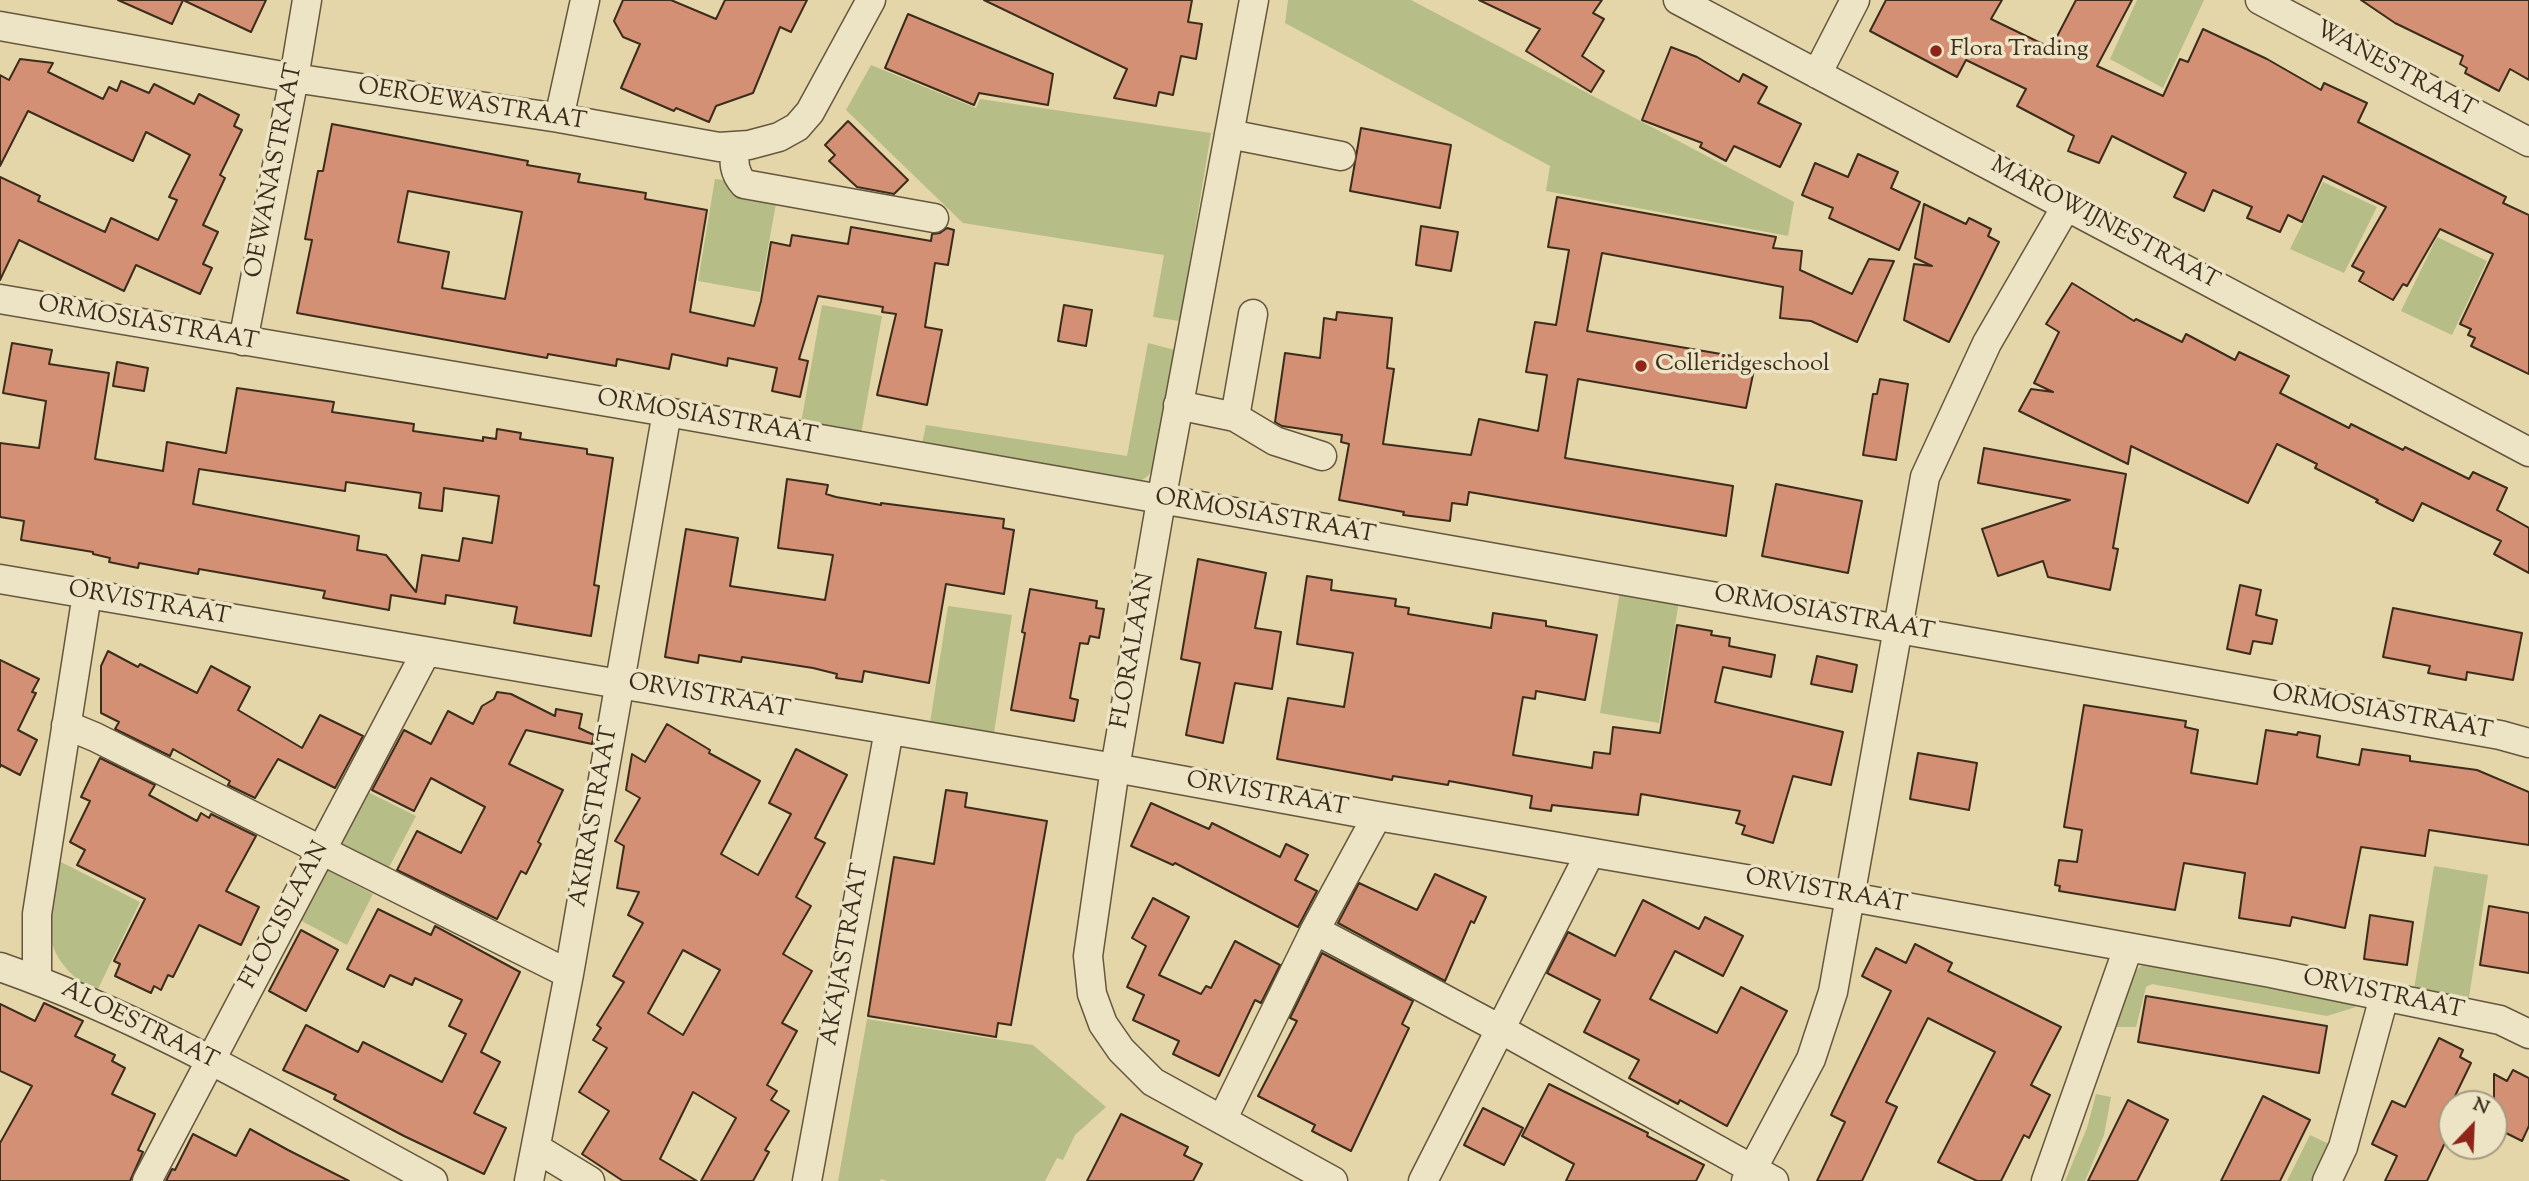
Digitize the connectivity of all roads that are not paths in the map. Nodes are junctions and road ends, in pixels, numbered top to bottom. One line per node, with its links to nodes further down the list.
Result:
1 (307, 0): 10 (street, OEWANASTRAAT)
2 (585, 0): 11 (street)
3 (871, 0): 14 (street, OEROEWASTRAAT)
4 (1254, 0): 12 (street, FLORALAAN)
5 (1678, 0): 9 (street, MAROWIJNESTRAAT)
6 (1855, 0): 9 (street)
7 (2260, 0): 13 (street, WANESTRAAT)
8 (0, 26): 10 (street, OEROEWASTRAAT)
9 (1816, 74): 16 (street, MAROWIJNESTRAAT)
10 (294, 78): 11 (street, OEROEWASTRAAT); 20 (street, OEWANASTRAAT)
11 (559, 118): 14 (street, OEROEWASTRAAT)
12 (1229, 134): 15 (street); 21 (street, FLORALAAN)
13 (2529, 142)
14 (735, 146): 17 (street)
15 (1341, 156)
16 (2067, 205): 24 (street, MAROWIJNESTRAAT); 29 (street)
17 (934, 218)
18 (0, 299): 20 (street, ORMOSIASTRAAT)
19 (1253, 314): 23 (street)
20 (243, 341): 22 (street, ORMOSIASTRAAT)
21 (1178, 405): 23 (street); 26 (street, FLORALAAN)
22 (667, 412): 26 (street, ORMOSIASTRAAT); 31 (street, AKIRASTRAAT)
23 (1235, 417): 25 (street)
24 (2529, 452)
25 (1321, 456)
26 (1161, 500): 29 (street, ORMOSIASTRAAT); 35 (street, FLORALAAN)
27 (0, 579): 28 (street, ORVISTRAAT)
28 (87, 594): 30 (street, ORVISTRAAT); 32 (street, ALOESTRAAT)
29 (1898, 628): 34 (street, ORMOSIASTRAAT); 39 (street)
30 (426, 652): 31 (street, ORVISTRAAT); 37 (street, FLOCISLAAN)
31 (619, 683): 33 (street, ORVISTRAAT); 43 (street, AKIRASTRAAT)
32 (66, 725): 37 (street); 44 (street, ALOESTRAAT)
33 (889, 730): 35 (street, ORVISTRAAT); 56 (street, AKAJASTRAAT)
34 (2529, 743)
35 (1115, 768): 36 (street, ORVISTRAAT); 49 (street, FLORALAAN)
36 (1377, 816): 38 (street, ORVISTRAAT); 40 (street)
37 (321, 850): 43 (street); 48 (street, FLOCISLAAN)
38 (1590, 853): 39 (street, ORVISTRAAT); 46 (street)
39 (1851, 897): 41 (street, ORVISTRAAT); 51 (street)
40 (1315, 930): 46 (street); 49 (street)
41 (2128, 948): 45 (street, ORVISTRAAT); 59 (street)
42 (0, 967): 44 (street)
43 (569, 974): 50 (street, AKIRASTRAAT)
44 (37, 979): 48 (street, ALOESTRAAT)
45 (2384, 997): 47 (street, ORVISTRAAT); 60 (street)
46 (1500, 1029): 51 (street); 58 (street)
47 (2529, 1034)
48 (209, 1061): 52 (street, FLOCISLAAN); 53 (street, ALOESTRAAT)
49 (1222, 1120): 57 (street, FLORALAAN)
50 (536, 1148): 54 (street, AKIRASTRAAT); 55 (street)
51 (1757, 1177)
52 (147, 1181)
53 (433, 1181)
54 (529, 1181)
55 (590, 1181)
56 (807, 1181)
57 (1333, 1181)
58 (1423, 1181)
59 (2046, 1181)
60 (2327, 1181)

